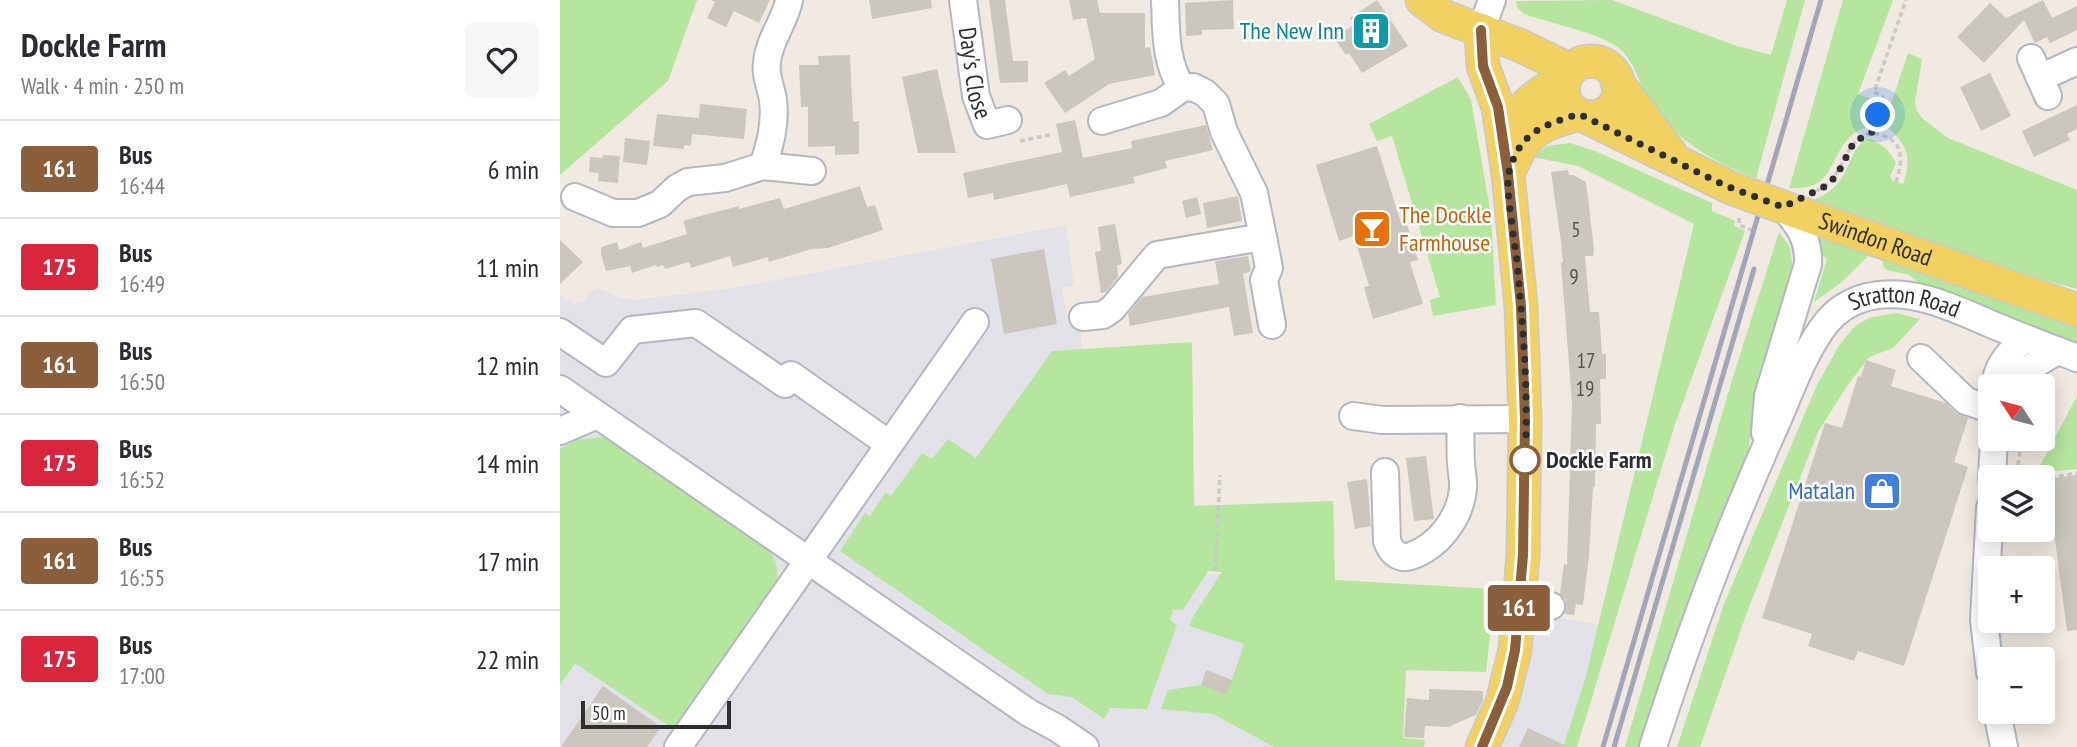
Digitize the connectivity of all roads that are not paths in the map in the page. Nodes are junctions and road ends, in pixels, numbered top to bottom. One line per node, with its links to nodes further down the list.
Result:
1 (789, 0): 17 (street)
2 (963, 0): 13 (street, Day's Close)
3 (1165, 0): 11 (street)
4 (1422, 0): 6 (main road)
5 (1492, 0): 6 (street)
6 (1481, 30): 8 (main road); 15 (main road)
7 (2077, 61): 9 (street)
8 (1568, 75): 10 (main road); 12 (main road); 15 (main road)
9 (2040, 77)
10 (1617, 82): 12 (main road); 16 (main road, Swindon Road)
11 (1182, 88): 14 (street); 21 (street)
12 (1582, 115): 15 (main road); 16 (main road, Swindon Road)
13 (1008, 120)
14 (1102, 121)
15 (1506, 159): 37 (main road)
16 (1676, 161): 20 (main road, Swindon Road, bridge)
17 (763, 166): 18 (street); 19 (street)
18 (812, 171)
19 (575, 197)
20 (1783, 207): 22 (main road, Swindon Road); 40 (street, Stratton Road)
21 (1263, 237): 23 (street); 25 (street)
22 (2077, 310)
23 (1083, 317)
24 (975, 321): 39 (street)
25 (1272, 325)
26 (560, 332): 39 (street)
27 (2024, 338): 28 (street, Stratton Road); 30 (street); 40 (street, Stratton Road)
28 (2067, 355): 31 (street)
29 (1921, 358): 33 (street)
30 (1996, 374)
31 (2023, 374)
32 (560, 389): 34 (street)
33 (1978, 405)
34 (597, 415): 38 (street); 43 (street)
35 (1353, 416): 36 (street)
36 (1460, 418): 37 (street); 41 (street)
37 (1525, 419): 44 (main road)
38 (560, 431)
39 (890, 444): 43 (street)
40 (1765, 449): 51 (street, Stratton Road)
41 (1385, 472)
42 (1988, 542): 46 (street)
43 (808, 560): 48 (street); 49 (street)
44 (1520, 603): 45 (street); 50 (main road)
45 (1551, 606)
46 (1987, 647)
47 (1999, 724): 52 (street)
48 (678, 747)
49 (1085, 747)
50 (1482, 747)
51 (1653, 747)
52 (2004, 747)

